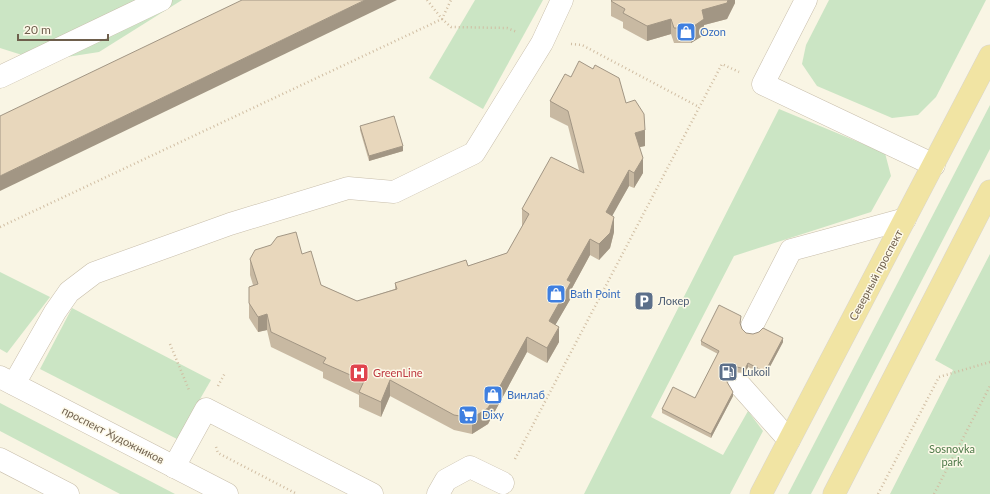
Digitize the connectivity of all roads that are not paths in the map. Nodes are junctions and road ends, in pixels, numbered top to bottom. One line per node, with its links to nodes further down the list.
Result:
1 (161, 0): 5 (street)
2 (562, 0): 10 (street)
3 (806, 0): 6 (street)
4 (990, 56): 6 (main road, Северный проспект)
5 (0, 77)
6 (934, 164): 8 (main road, Северный проспект)
7 (990, 191): 21 (main road)
8 (905, 219): 9 (street); 12 (main road, Северный проспект)
9 (752, 326)
10 (7, 380): 14 (street, проспект Художников)
11 (739, 384): 12 (street)
12 (789, 440): 20 (main road, Северный проспект)
13 (0, 458): 16 (street)
14 (174, 467): 17 (street, проспект Художников); 18 (street)
15 (503, 483): 19 (street)
16 (68, 494)
17 (227, 494)
18 (372, 494)
19 (438, 494)
20 (761, 494)
21 (834, 494)

